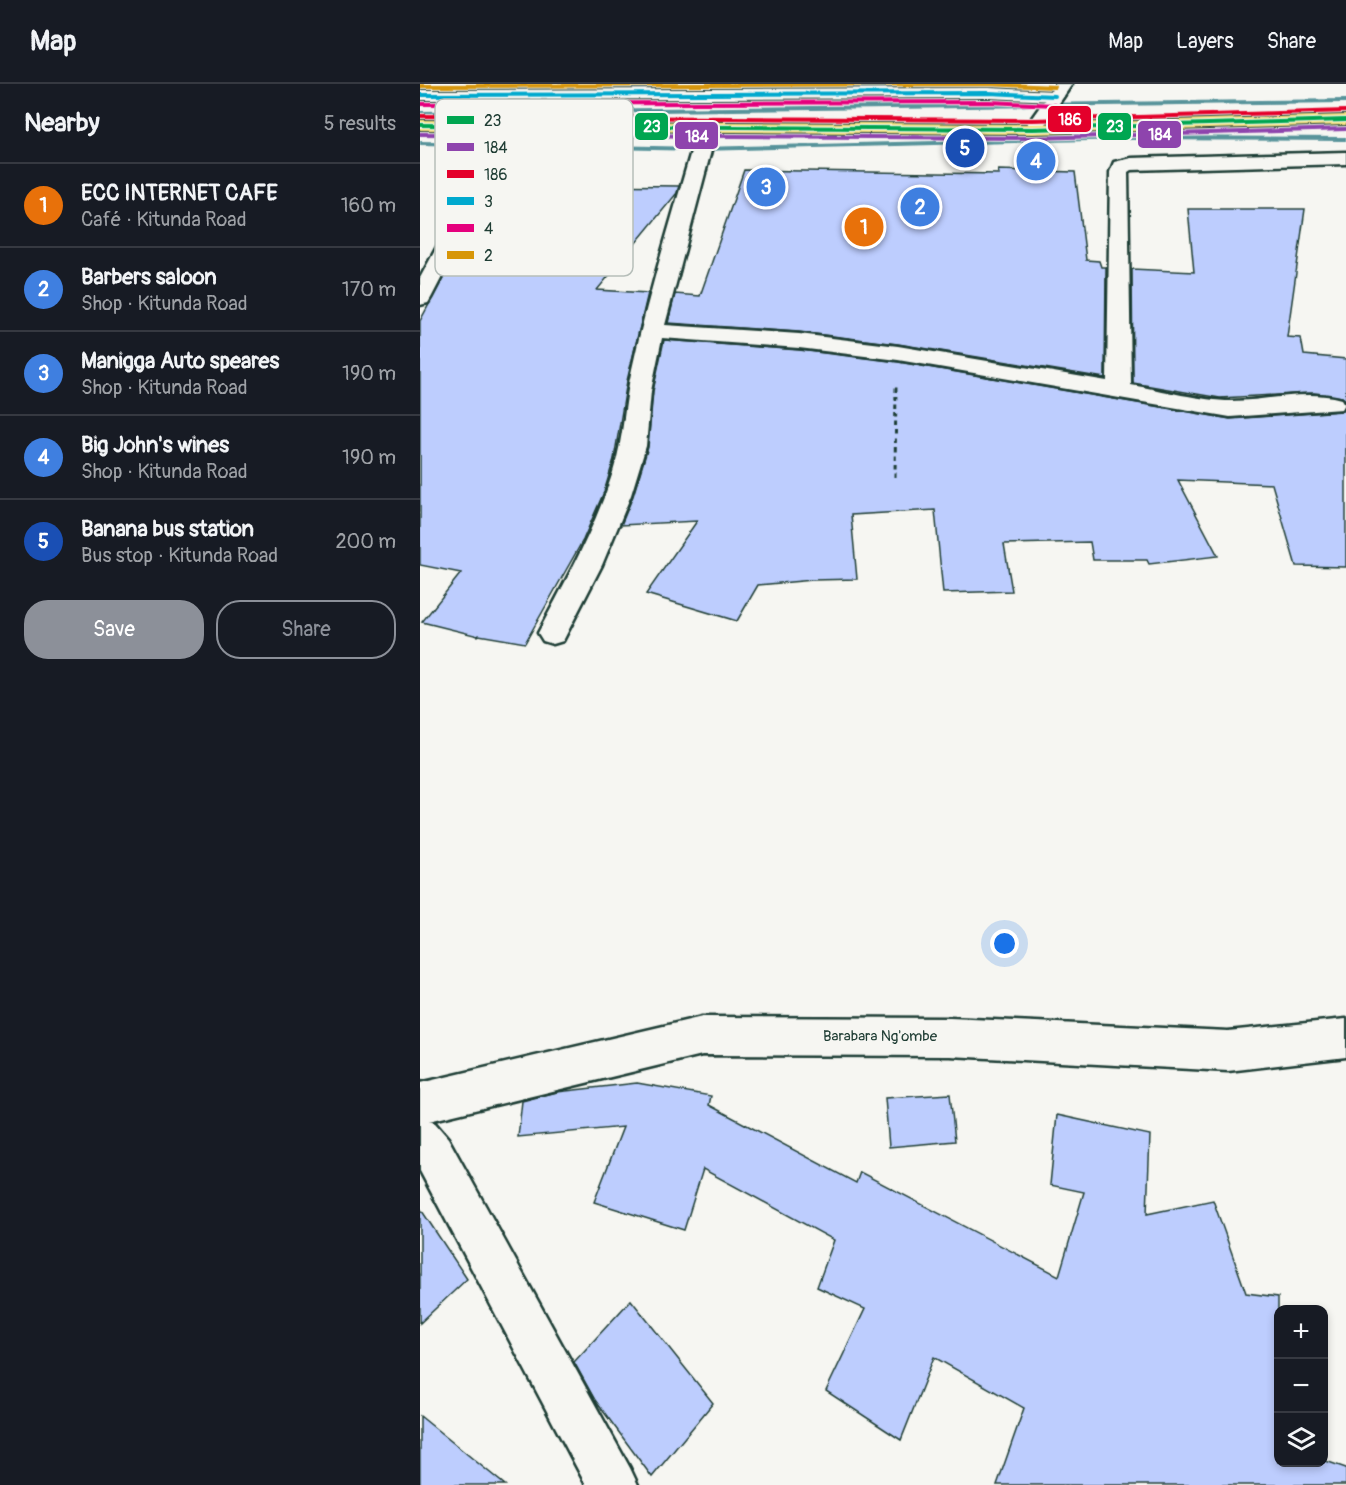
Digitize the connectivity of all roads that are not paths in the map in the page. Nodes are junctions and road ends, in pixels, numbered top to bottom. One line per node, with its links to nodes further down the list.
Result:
1 (1059, 90): 2 (street); 8 (street)
2 (420, 95)
3 (1346, 120): 8 (main road)
4 (420, 125): 5 (main road)
5 (435, 125)
6 (633, 127): 7 (main road)
7 (708, 128): 8 (main road); 12 (street)
8 (1033, 129)
9 (1346, 158): 13 (street)
10 (435, 271): 11 (street)
11 (420, 298)
12 (653, 332): 13 (street); 15 (street)
13 (1119, 391): 14 (street)
14 (1333, 404)
15 (553, 633)
16 (1346, 1038): 17 (street, Barabara Ng'ombe)
17 (420, 1103)
18 (420, 1138): 19 (street)
19 (613, 1485)

